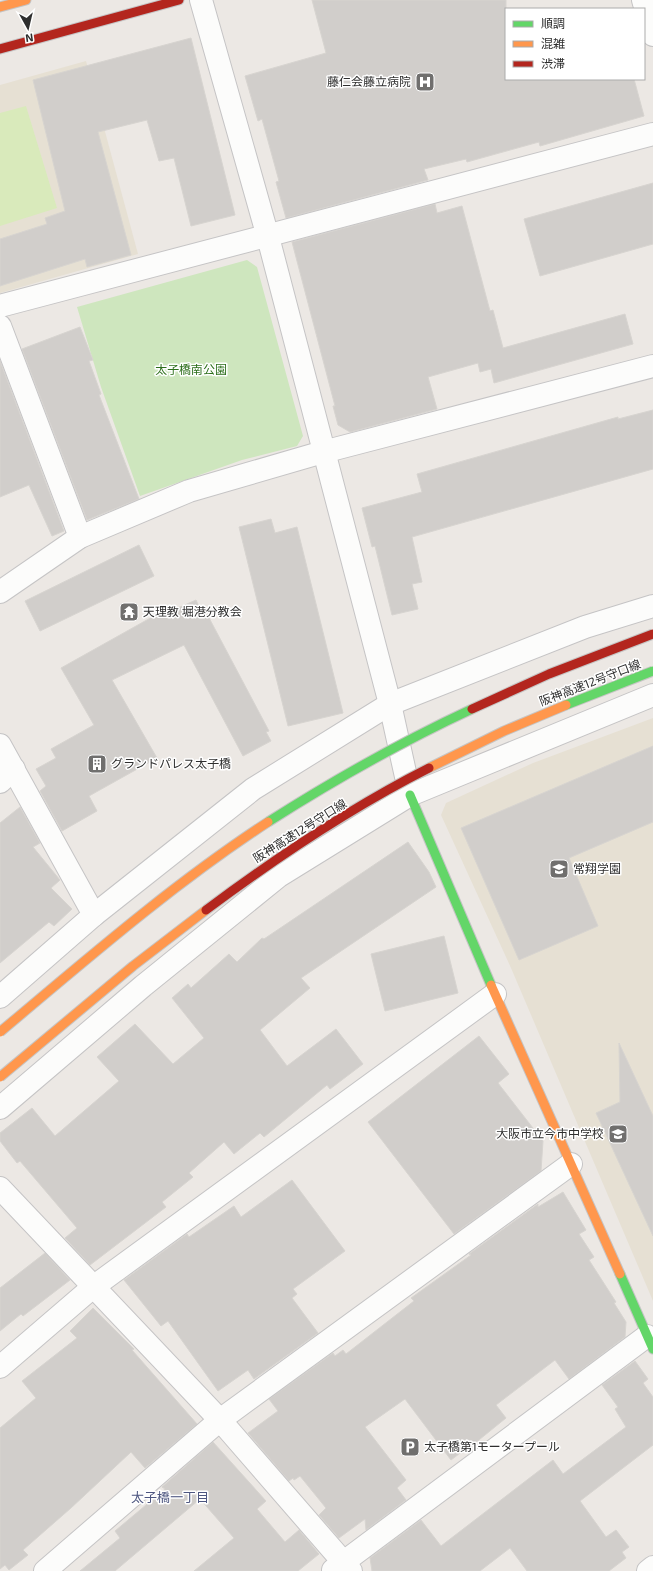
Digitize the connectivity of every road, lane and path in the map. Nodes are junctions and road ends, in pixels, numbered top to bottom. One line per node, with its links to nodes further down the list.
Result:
1 (26, 0): 5 (main road)
2 (179, 0): 7 (main road)
3 (201, 0): 9 (street)
4 (643, 0): 6 (street)
5 (0, 7)
6 (653, 35)
7 (0, 49)
8 (653, 134): 9 (street)
9 (268, 237): 10 (street); 13 (street)
10 (0, 306)
11 (0, 326): 14 (street)
12 (653, 366): 13 (street)
13 (323, 452): 14 (street); 20 (street)
14 (80, 537): 15 (street)
15 (0, 592)
16 (653, 606): 20 (street)
17 (653, 634): 27 (main road, 阪神高速12号守口線, bridge)
18 (653, 671): 28 (main road, 阪神高速12号守口線, bridge)
19 (653, 695): 23 (street)
20 (390, 704): 23 (street); 24 (street)
21 (0, 745): 22 (street)
22 (7, 775): 24 (street)
23 (410, 795): 25 (main road); 29 (street)
24 (94, 914): 26 (street)
25 (495, 994): 30 (main road); 32 (street)
26 (0, 997)
27 (0, 1032)
28 (0, 1077)
29 (0, 1108)
30 (571, 1164): 33 (main road); 35 (street)
31 (0, 1188): 32 (street)
32 (93, 1287): 34 (street); 35 (street)
33 (650, 1343): 37 (street)
34 (0, 1367)
35 (220, 1420): 37 (street); 38 (street)
36 (653, 1567): 39 (street)
37 (342, 1568)
38 (45, 1571)
39 (648, 1571)

